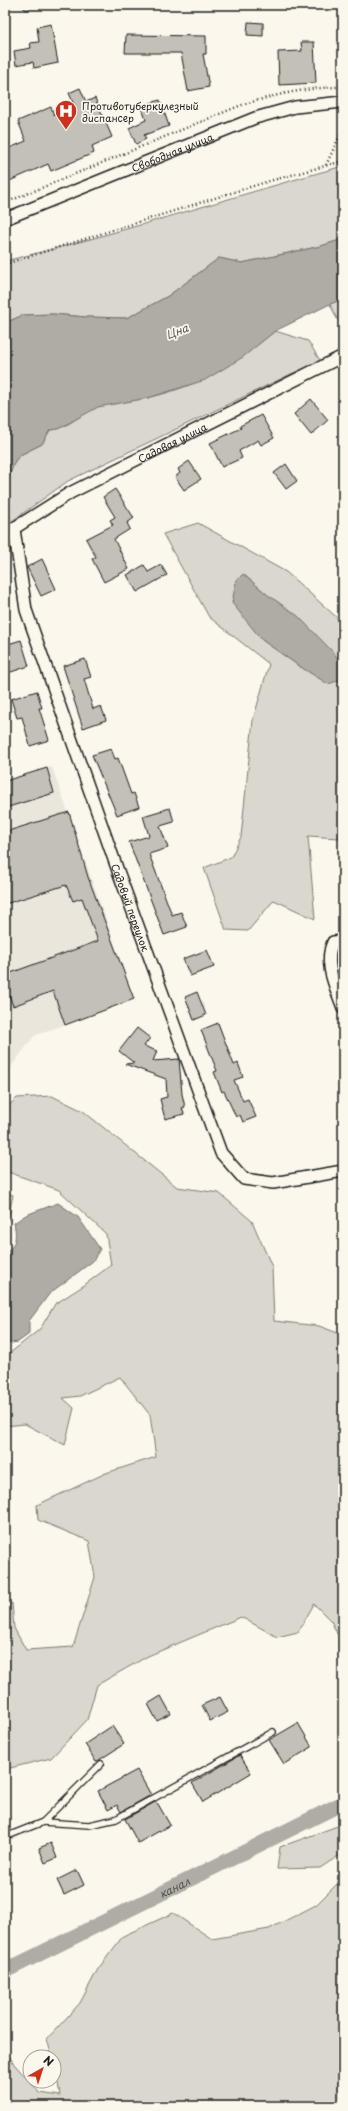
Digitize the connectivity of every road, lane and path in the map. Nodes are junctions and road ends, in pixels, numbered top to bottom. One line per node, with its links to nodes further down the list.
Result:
1 (343, 102): 5 (street, Свободная улица)
2 (343, 129): 4 (path)
3 (343, 161): 4 (path)
4 (326, 165): 6 (path)
5 (5, 220)
6 (5, 264)
7 (343, 356): 8 (street, Садовая улица)
8 (9, 532): 11 (street, Садовый переулок)
9 (338, 942): 10 (street)
10 (343, 1008)
11 (343, 1171)
12 (273, 1732): 14 (lane)
13 (101, 1764): 14 (lane)
14 (43, 1822): 15 (lane)
15 (5, 1837)

